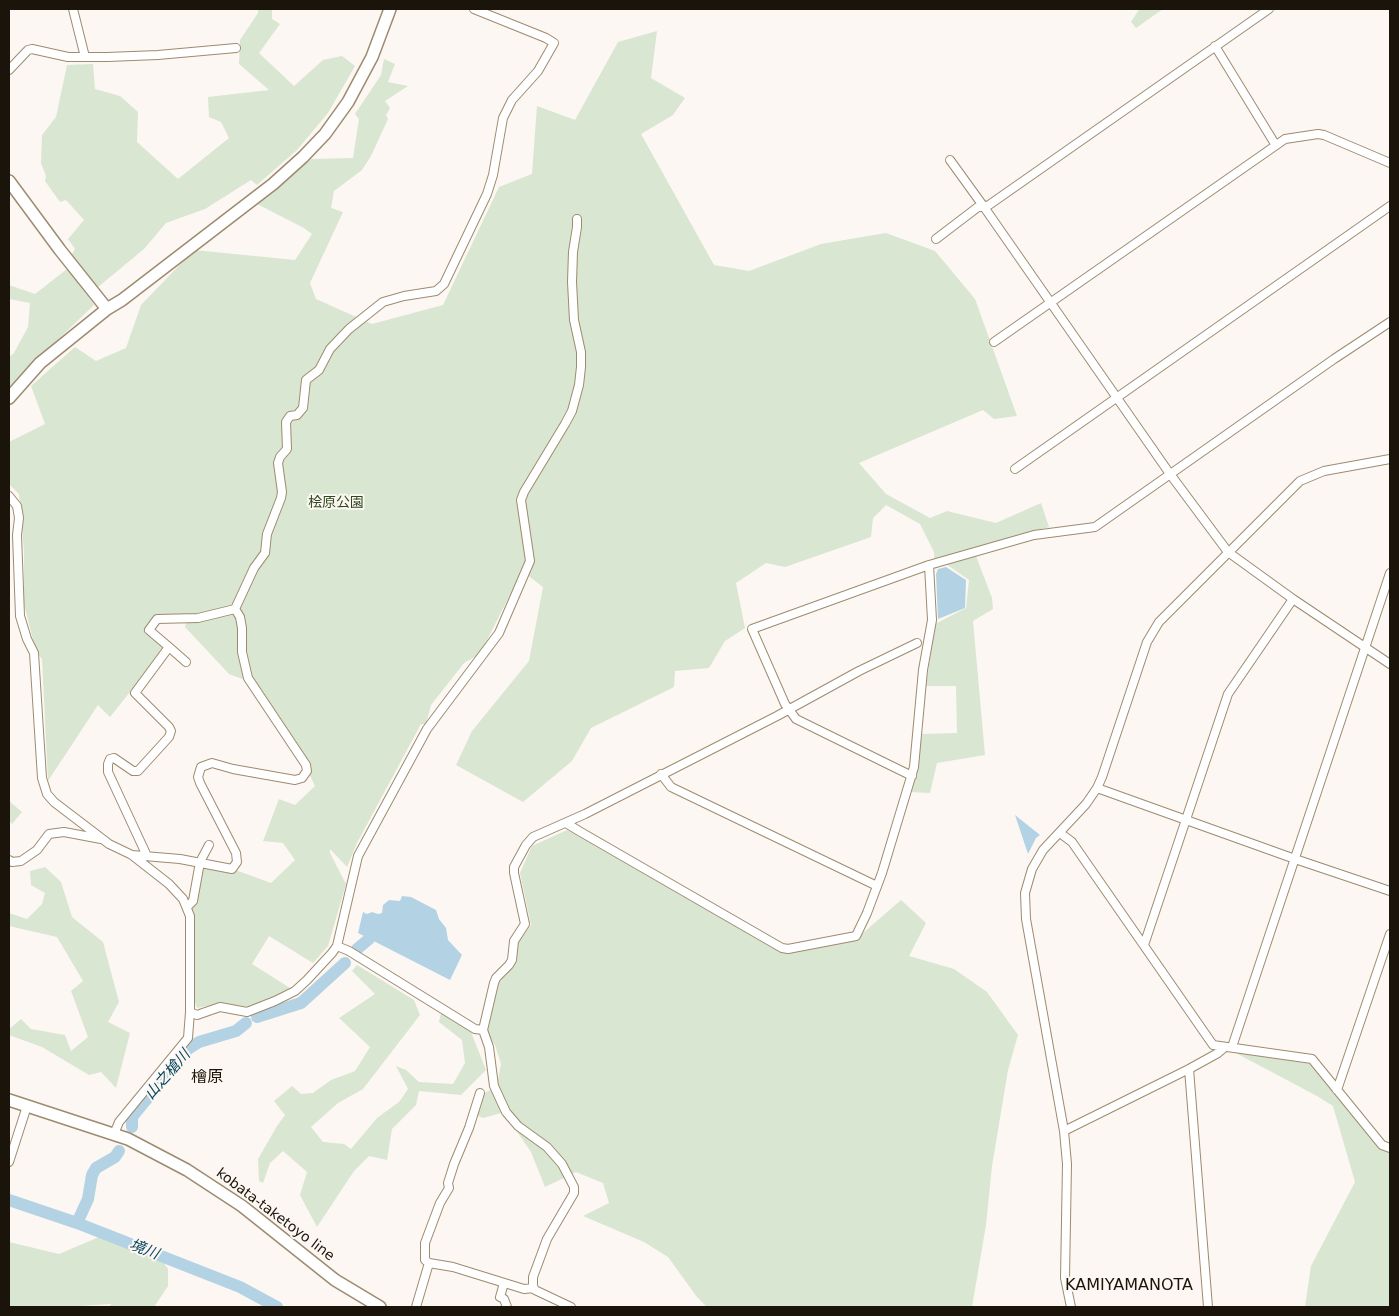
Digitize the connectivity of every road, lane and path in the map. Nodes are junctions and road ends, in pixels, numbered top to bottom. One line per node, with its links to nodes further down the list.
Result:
1 (73, 9): 7 (street)
2 (390, 9): 18 (street)
3 (474, 9): 31 (street)
4 (1269, 9): 5 (street)
5 (1215, 46): 9 (street); 14 (street)
6 (236, 48): 7 (street)
7 (85, 57): 8 (street)
8 (9, 70)
9 (1275, 144): 11 (street); 17 (street)
10 (950, 160): 14 (street)
11 (1390, 163)
12 (9, 181): 18 (street)
13 (1390, 206): 21 (street)
14 (984, 207): 16 (street); 17 (street)
15 (577, 219): 57 (street)
16 (936, 239)
17 (1051, 303): 20 (street); 21 (street)
18 (107, 309): 22 (street)
19 (1390, 322): 25 (street)
20 (994, 342)
21 (1116, 397): 24 (street); 25 (street)
22 (9, 398)
23 (1390, 459): 27 (street)
24 (1016, 469)
25 (1170, 474): 27 (street); 28 (street)
26 (9, 496): 44 (street)
27 (1228, 552): 30 (street); 40 (street)
28 (929, 565): 37 (street); 39 (street)
29 (1390, 573): 34 (street)
30 (1294, 600): 34 (street); 41 (street)
31 (235, 610): 33 (street); 50 (street)
32 (917, 643): 37 (street)
33 (169, 647): 35 (street); 47 (street)
34 (1365, 647): 36 (street); 48 (street)
35 (186, 662)
36 (1390, 664)
37 (789, 709): 38 (street); 39 (street)
38 (661, 774): 42 (street); 52 (street)
39 (912, 776): 52 (street)
40 (1097, 788): 41 (street); 43 (street)
41 (1186, 821): 48 (street); 56 (street)
42 (566, 823): 52 (street); 59 (street)
43 (1060, 833): 56 (street); 66 (street)
44 (103, 839): 46 (street); 49 (street)
45 (209, 845): 50 (street)
46 (132, 855): 47 (street); 51 (street)
47 (148, 857): 50 (street); 51 (street)
48 (1295, 859): 53 (street); 60 (street)
49 (9, 860)
50 (200, 862): 54 (street)
51 (156, 874): 54 (street)
52 (877, 886)
53 (1390, 891)
54 (188, 907): 58 (street)
55 (1390, 934): 62 (street)
56 (1144, 945): 60 (street)
57 (337, 946): 58 (street); 59 (street)
58 (190, 1012): 67 (street)
59 (483, 1030): 72 (street)
60 (1229, 1047): 61 (street); 62 (street)
61 (1190, 1069): 66 (street); 79 (street)
62 (1337, 1090): 68 (street)
63 (480, 1093): 70 (street)
64 (9, 1100): 65 (street, kobata-taketoyo line)
65 (27, 1106): 67 (street, kobata-taketoyo line); 69 (street)
66 (1064, 1132): 78 (street)
67 (114, 1134): 73 (street, kobata-taketoyo line)
68 (1390, 1148)
69 (9, 1162)
70 (429, 1263): 71 (street); 75 (street)
71 (504, 1283): 72 (street); 76 (street)
72 (534, 1288): 77 (street)
73 (368, 1304): 74 (street, kobata-taketoyo line)
74 (380, 1307)
75 (416, 1307)
76 (508, 1307)
77 (571, 1307)
78 (1071, 1307)
79 (1208, 1307)

